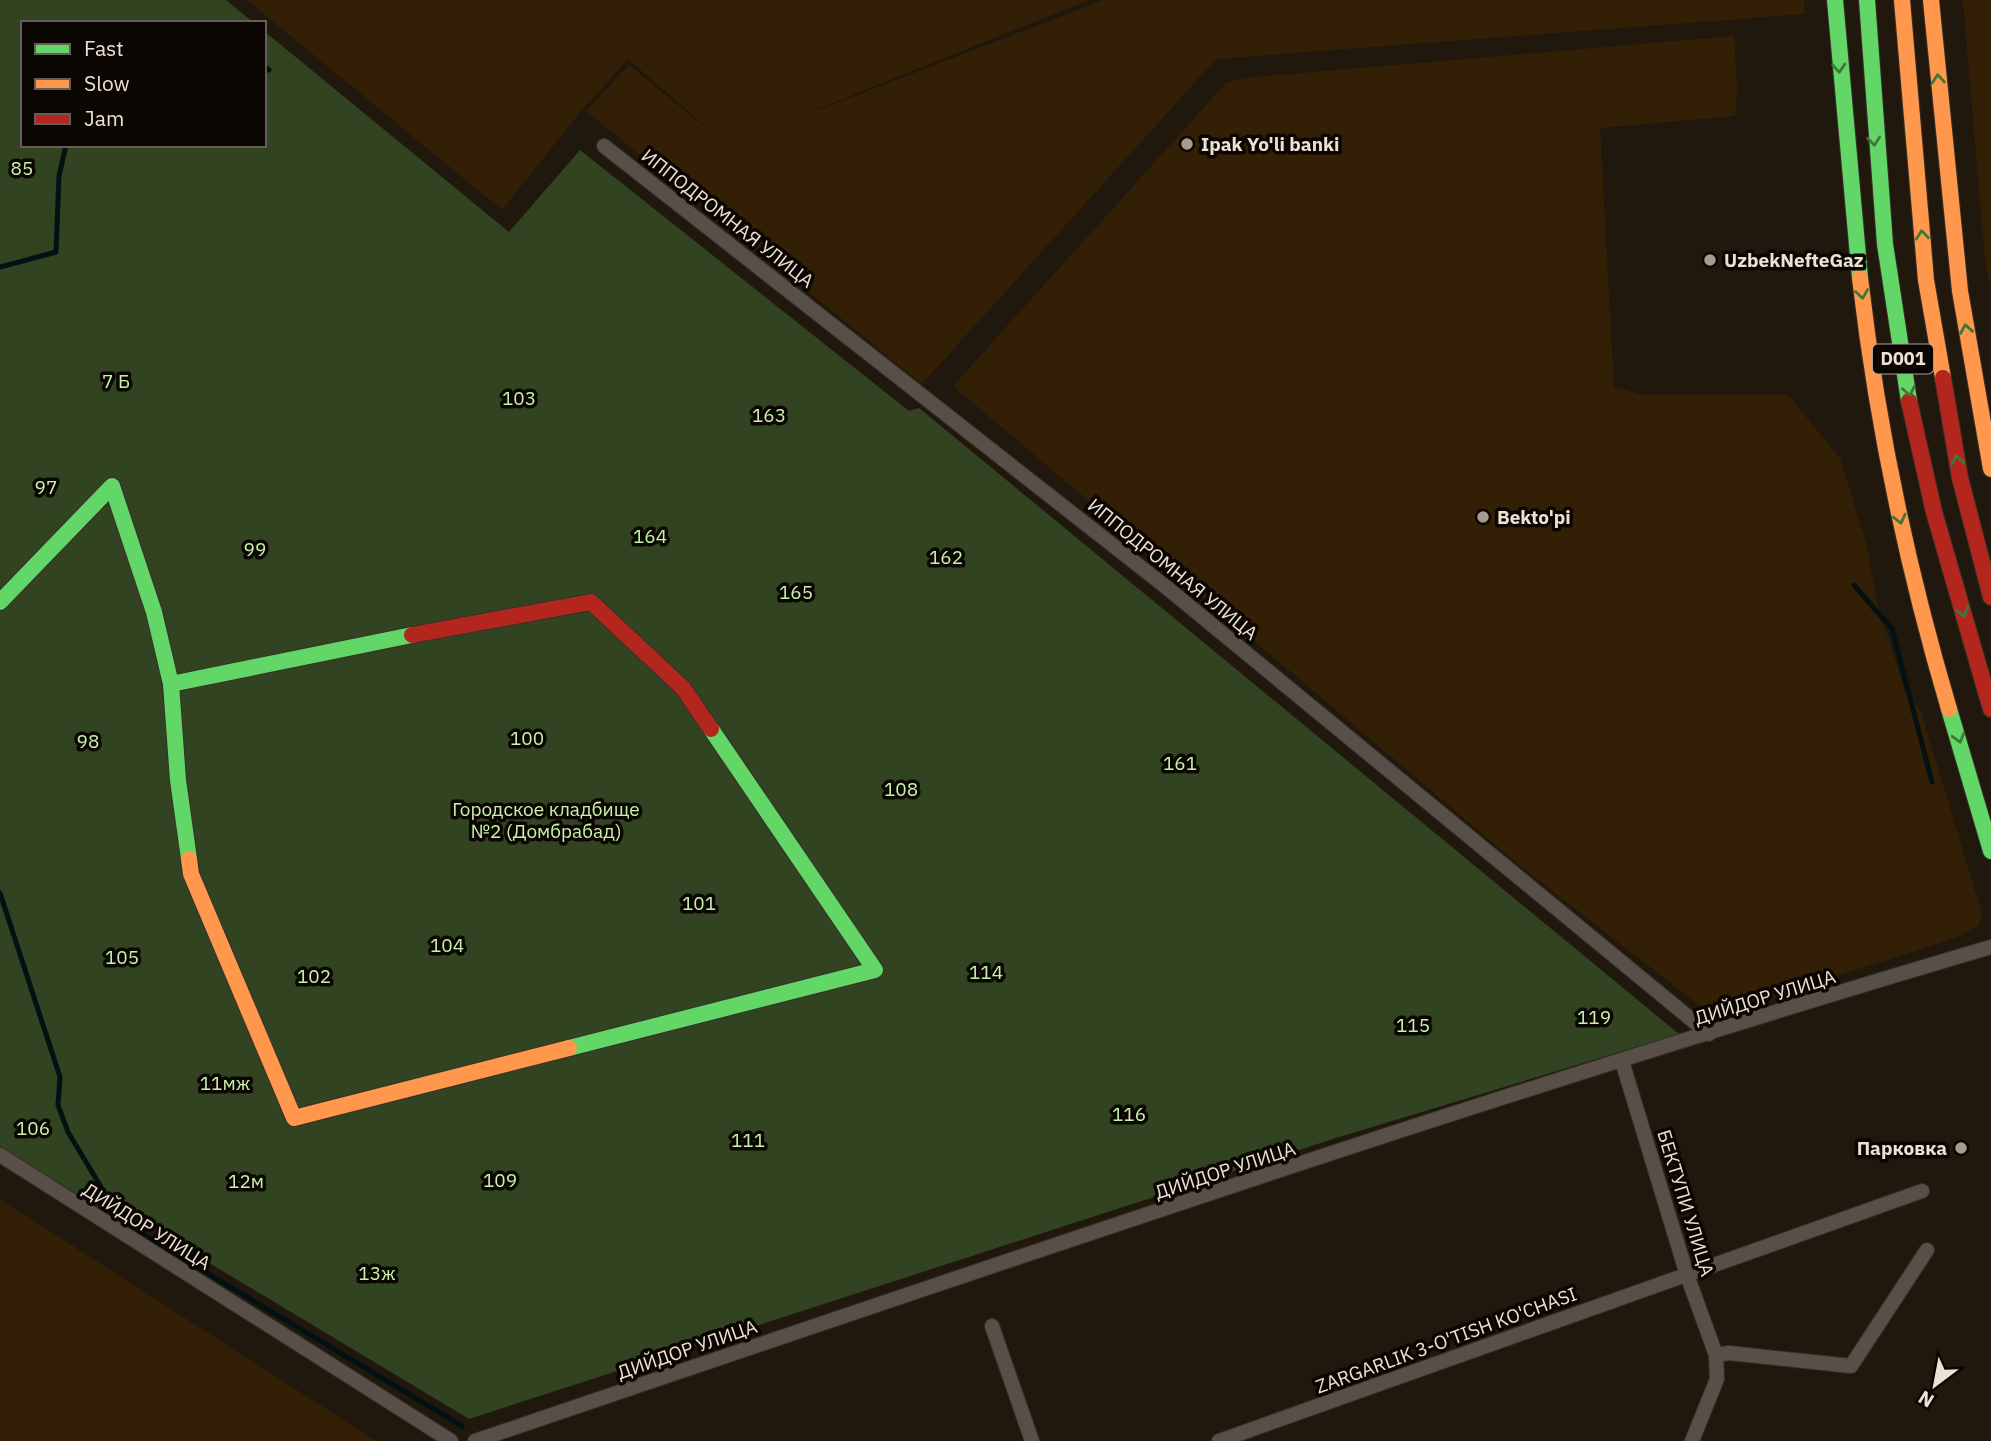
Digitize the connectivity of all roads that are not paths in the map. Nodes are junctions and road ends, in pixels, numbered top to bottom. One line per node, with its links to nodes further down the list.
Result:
1 (1835, 0): 13 (main road, one-way to 13)
2 (1867, 0): 7 (main road, D001, one-way to 7)
3 (1902, 0): 6 (main road, D001, one-way to 3)
4 (1931, 0): 8 (main road, one-way to 4)
5 (604, 146): 15 (street, ИППОДРОМНАЯ УЛИЦА)
6 (1926, 280): 7 (main road); 9 (main road, D001, one-way to 6)
7 (1889, 286): 12 (main road, D001, one-way to 12)
8 (1991, 469)
9 (1991, 597)
10 (0, 602): 11 (main road)
11 (171, 684): 11 (main road)
12 (1991, 709)
13 (1991, 852)
14 (1991, 947): 15 (street, ДИЙДОР УЛИЦА)
15 (1709, 1034): 16 (street, ДИЙДОР УЛИЦА)
16 (1622, 1061): 20 (street, БЕКТУПИ УЛИЦА); 24 (street, ДИЙДОР УЛИЦА)
17 (0, 1155): 23 (street, ДИЙДОР УЛИЦА)
18 (1922, 1191): 20 (street, ZARGARLIK 3-O'TISH KO'CHASI)
19 (1927, 1250): 22 (street)
20 (1687, 1275): 22 (street, БЕКТУПИ УЛИЦА); 26 (street, ZARGARLIK 3-O'TISH KO'CHASI)
21 (992, 1326): 25 (street)
22 (1716, 1355): 27 (street, БЕКТУПИ УЛИЦА)
23 (451, 1441)
24 (475, 1441)
25 (1032, 1441)
26 (1219, 1441)
27 (1692, 1441)

